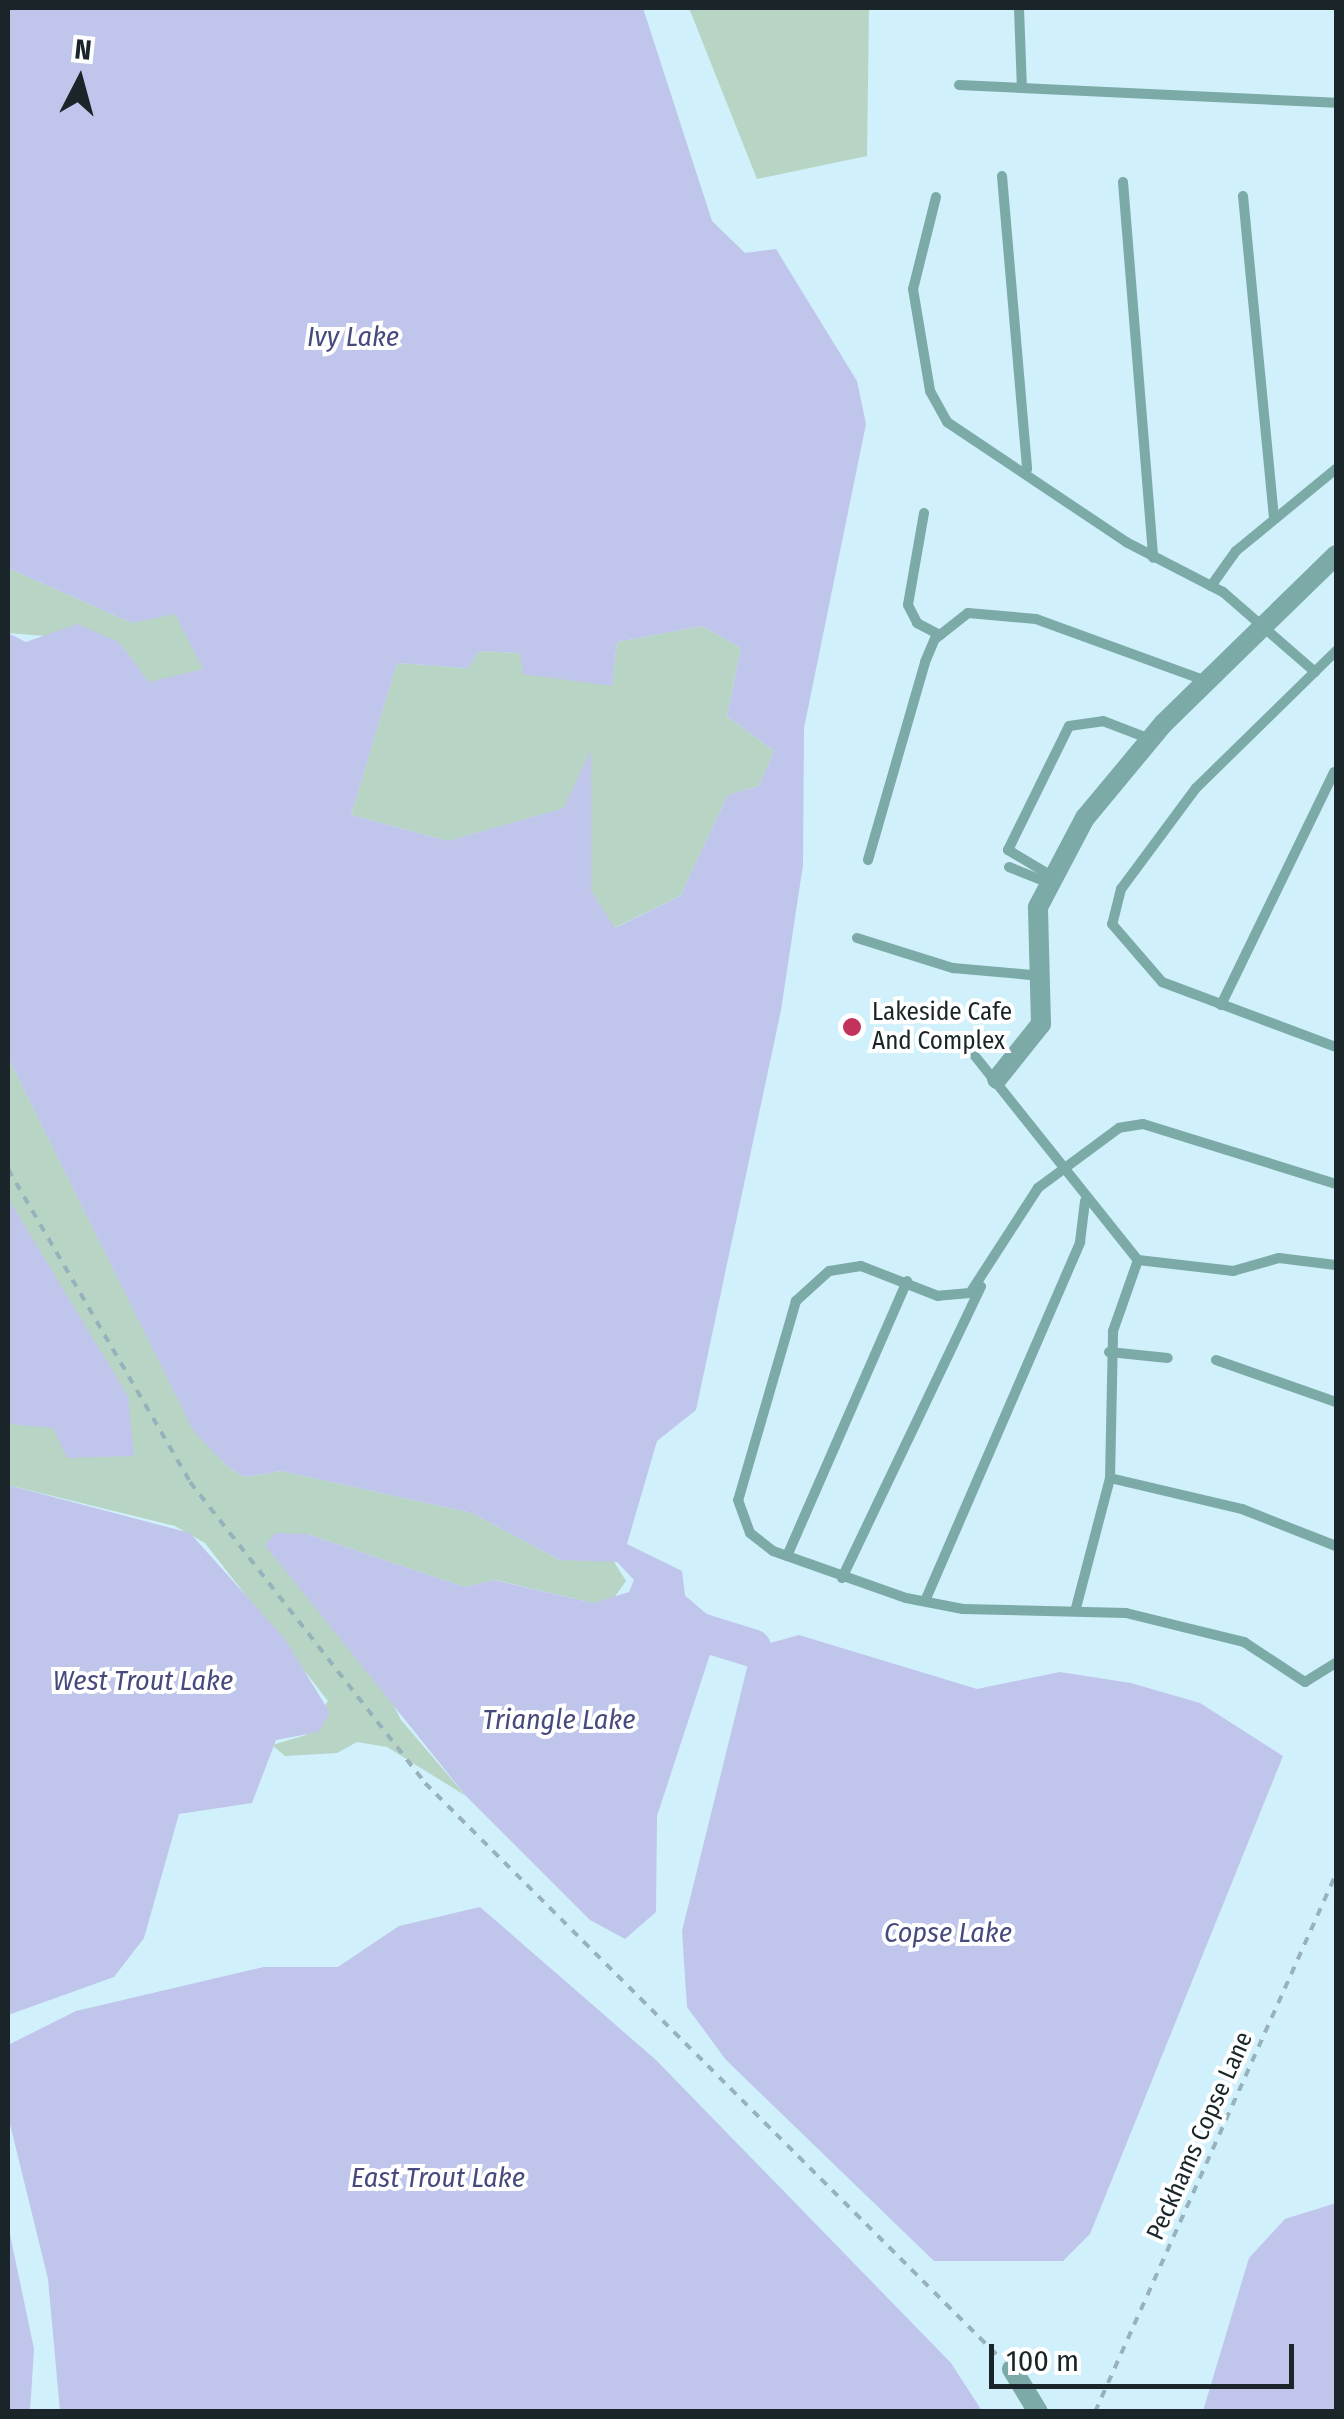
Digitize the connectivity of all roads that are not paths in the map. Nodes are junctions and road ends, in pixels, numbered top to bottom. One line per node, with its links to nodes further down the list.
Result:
1 (1019, 8): 3 (lane)
2 (959, 85): 3 (lane)
3 (1022, 88): 4 (lane)
4 (1336, 103)
5 (1002, 176): 9 (lane)
6 (1124, 182): 14 (lane)
7 (1244, 196): 12 (lane)
8 (936, 197): 9 (lane)
9 (1027, 469): 14 (lane)
10 (1336, 469): 12 (lane)
11 (924, 513): 17 (lane)
12 (1274, 516): 15 (lane)
13 (1336, 555): 16 (street)
14 (1153, 558): 15 (lane)
15 (1211, 586): 16 (lane)
16 (1268, 623): 19 (lane); 20 (street)
17 (940, 634): 20 (lane); 23 (lane)
18 (1336, 651): 19 (lane)
19 (1315, 672): 28 (lane)
20 (1207, 681): 21 (street)
21 (1150, 738): 25 (street); 25 (lane)
22 (1334, 772): 28 (lane)
23 (868, 860)
24 (1009, 867): 25 (lane)
25 (1048, 878): 27 (street)
26 (857, 938): 27 (lane)
27 (1044, 976): 31 (street)
28 (1221, 1005): 30 (lane)
29 (963, 1040): 31 (lane)
30 (1336, 1047)
31 (997, 1079): 32 (lane)
32 (1063, 1170): 33 (lane); 34 (lane); 38 (lane)
33 (1336, 1184)
34 (1085, 1200): 35 (lane); 47 (lane)
35 (1138, 1260): 36 (lane); 39 (lane)
36 (1336, 1264)
37 (907, 1281): 38 (lane); 45 (lane); 45 (lane)
38 (982, 1282): 46 (lane)
39 (1109, 1352): 40 (lane); 43 (lane)
40 (1168, 1358)
41 (1216, 1360): 42 (lane)
42 (1336, 1402)
43 (1110, 1478): 44 (lane); 48 (lane)
44 (1336, 1546)
45 (787, 1556): 46 (lane)
46 (842, 1578): 47 (lane)
47 (925, 1602): 48 (lane)
48 (1076, 1608): 49 (lane)
49 (1336, 1663)
50 (1012, 2370): 51 (street)
51 (1038, 2412)

